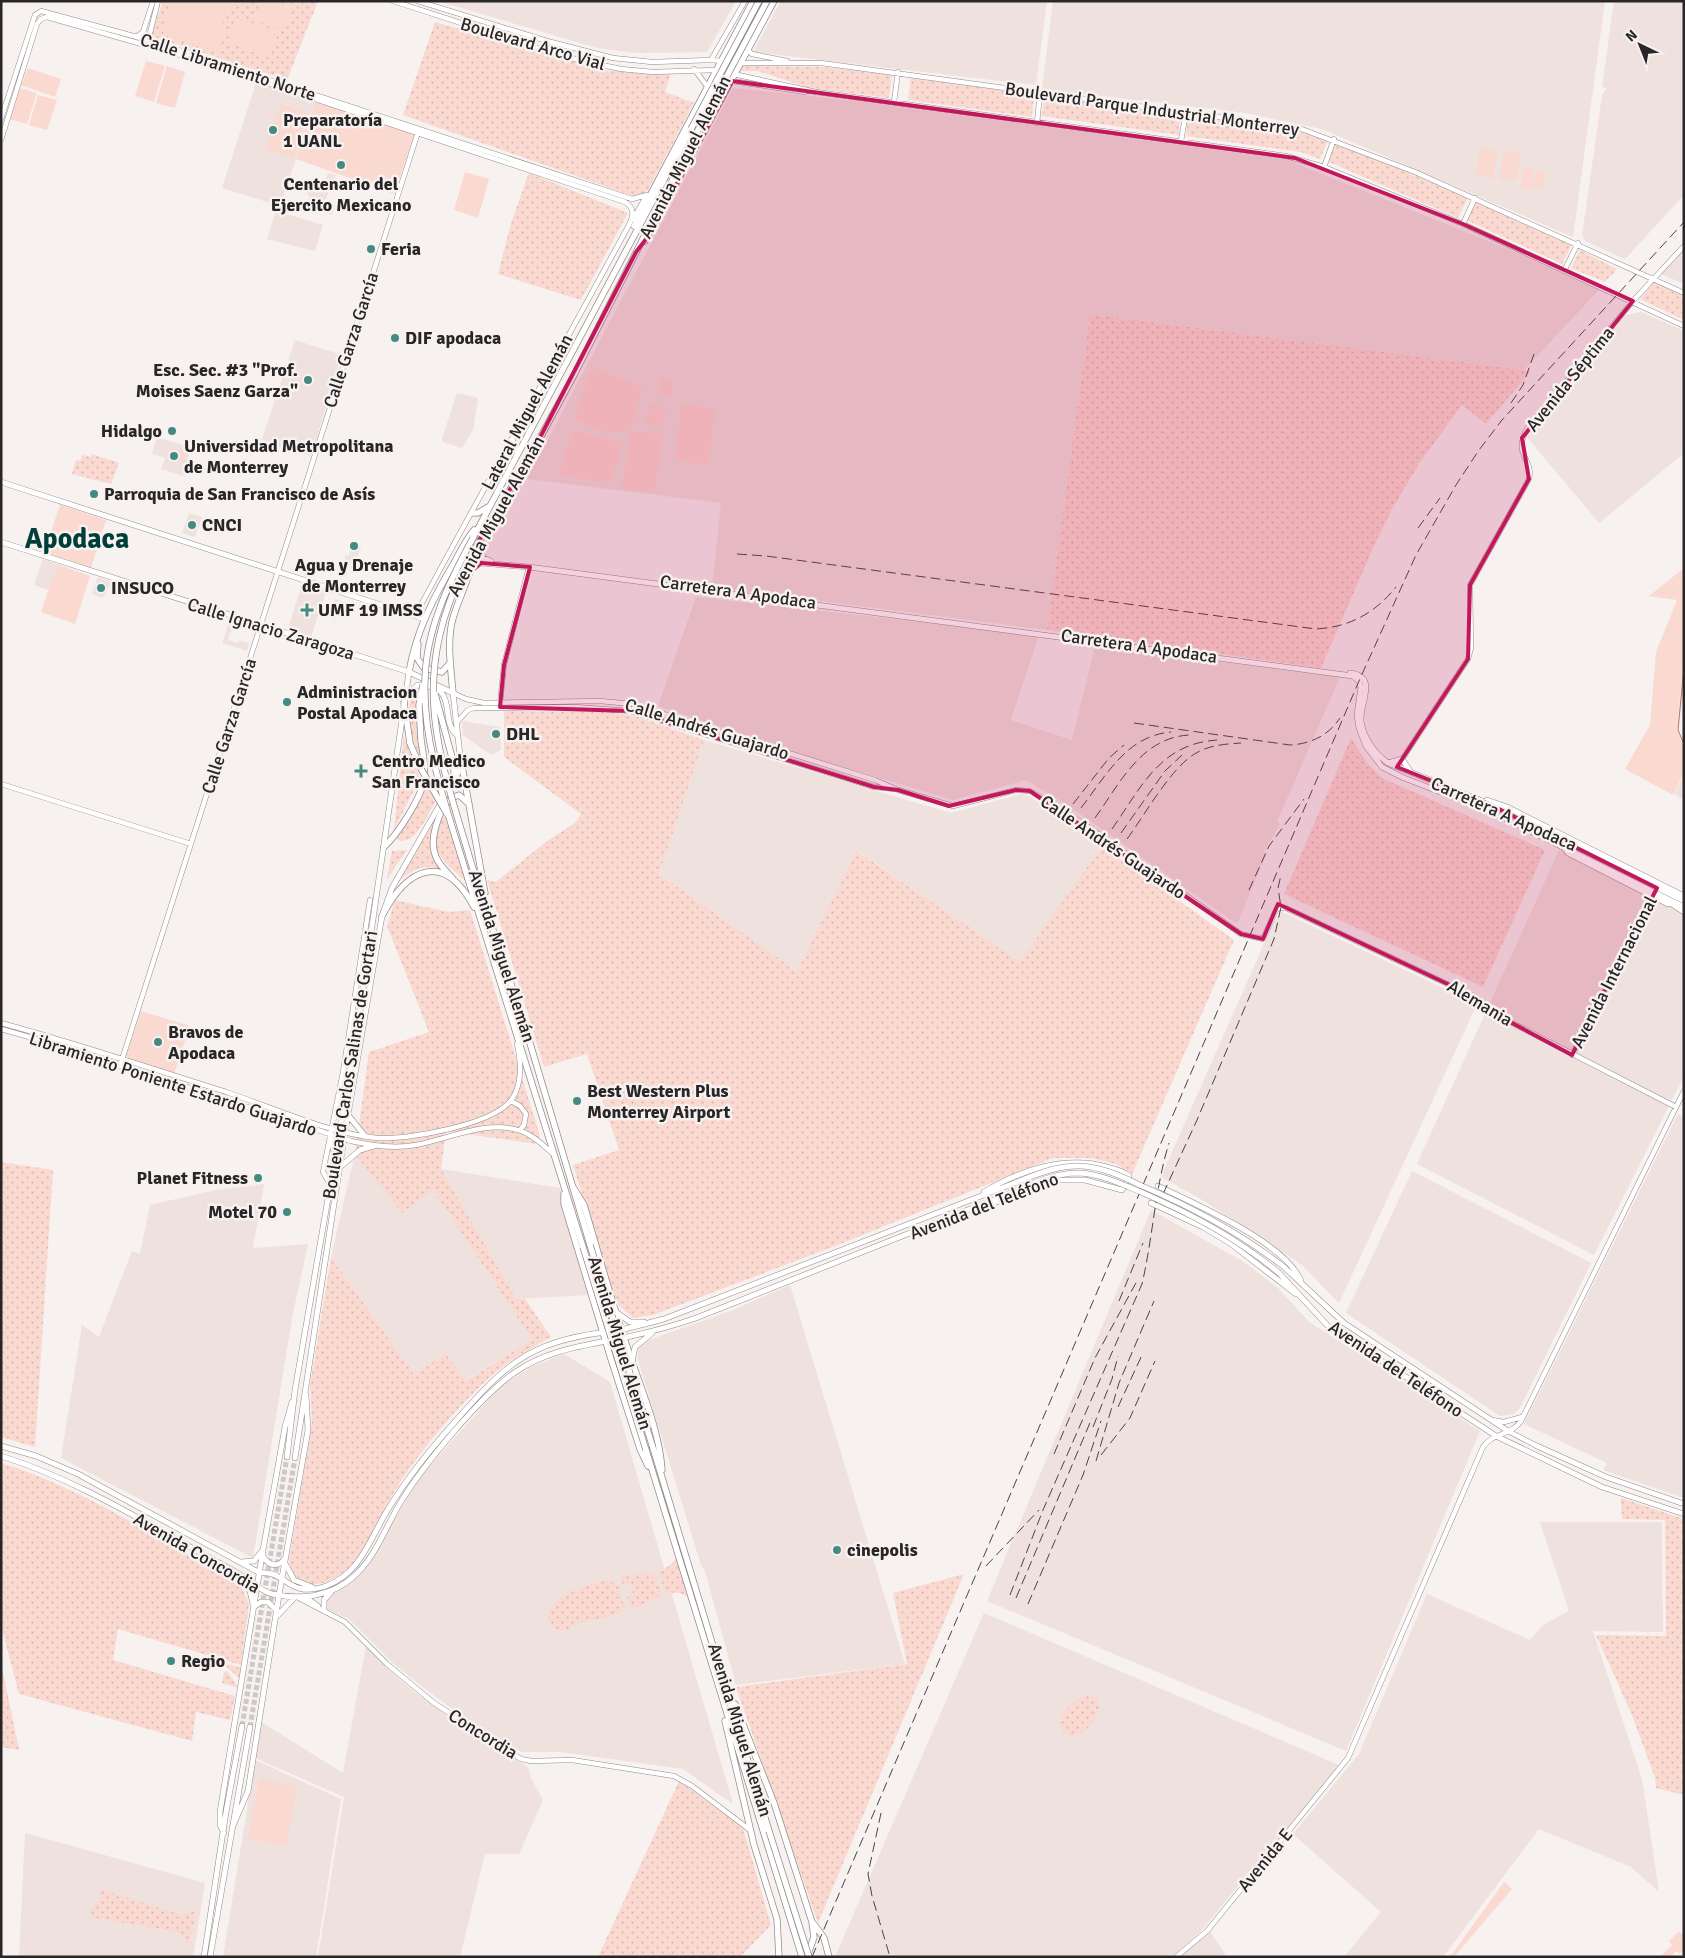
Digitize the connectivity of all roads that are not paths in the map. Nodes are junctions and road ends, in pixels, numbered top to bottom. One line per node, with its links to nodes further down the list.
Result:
1 (153, 1): 12 (street)
2 (159, 1): 14 (street)
3 (393, 1): 11 (street, Boulevard Arco Vial)
4 (418, 1): 10 (street, Boulevard Arco Vial)
5 (745, 1): 16 (street)
6 (759, 1): 48 (highway, Avenida Miguel Alemán, bridge)
7 (767, 1): 49 (highway, Avenida Miguel Alemán, bridge)
8 (774, 1): 15 (highway)
9 (752, 3): 13 (highway)
10 (455, 13): 11 (street); 16 (street, Boulevard Arco Vial)
11 (452, 20): 20 (street, Boulevard Arco Vial)
12 (136, 37): 14 (street, Calle Libramiento Norte); 31 (street, Calle Libramiento Norte)
13 (731, 40): 15 (highway); 17 (highway)
14 (147, 42): 33 (street, Calle Libramiento Norte); 35 (street, Calle Libramiento Norte)
15 (748, 49): 18 (street); 19 (highway)
16 (711, 60): 17 (street, Boulevard Arco Vial)
17 (720, 60): 19 (street, Boulevard Arco Vial); 21 (highway)
18 (804, 62): 19 (street, Boulevard Parque Industrial Monterrey); 22 (street, Boulevard Parque Industrial Monterrey)
19 (741, 63): 23 (highway)
20 (694, 70): 21 (street, Boulevard Arco Vial); 25 (street)
21 (715, 70): 23 (street, Boulevard Arco Vial); 25 (highway)
22 (898, 72): 28 (street, Boulevard Parque Industrial Monterrey); 29 (street)
23 (735, 74): 24 (highway); 26 (street, Boulevard Parque Industrial Monterrey)
24 (732, 82): 26 (street); 27 (highway)
25 (707, 86): 27 (highway); 40 (highway)
26 (816, 92): 29 (street, Boulevard Parque Industrial Monterrey)
27 (726, 93): 49 (highway)
28 (1040, 93): 30 (street, Boulevard Parque Industrial Monterrey); 32 (street)
29 (894, 102): 32 (street, Boulevard Parque Industrial Monterrey)
30 (1186, 112): 34 (street, Boulevard Parque Industrial Monterrey); 36 (street)
31 (1, 119)
32 (1037, 123): 36 (street, Boulevard Parque Industrial Monterrey)
33 (418, 131): 37 (street, Calle Libramiento Norte); 38 (street, Calle Libramiento Norte); 66 (street, Calle Garza García)
34 (1334, 139): 39 (street); 42 (street, Boulevard Parque Industrial Monterrey)
35 (1, 140)
36 (1181, 141): 39 (street, Boulevard Parque Industrial Monterrey)
37 (483, 150): 38 (street); 41 (street, Calle Libramiento Norte)
38 (482, 156): 43 (street, Calle Libramiento Norte)
39 (1324, 167): 44 (street, Boulevard Parque Industrial Monterrey)
40 (652, 188): 41 (street); 48 (highway)
41 (647, 195): 45 (street)
42 (1475, 198): 44 (street); 46 (street, Boulevard Parque Industrial Monterrey)
43 (631, 206): 45 (street, Lateral Miguel Alemán)
44 (1462, 224): 50 (street, Boulevard Parque Industrial Monterrey)
45 (623, 236): 55 (street, Lateral Miguel Alemán)
46 (1578, 243): 50 (street); 51 (street, Boulevard Parque Industrial Monterrey)
47 (1684, 246): 51 (street, Avenida Séptima)
48 (626, 247): 56 (highway, Avenida Miguel Alemán)
49 (636, 252): 61 (highway, Avenida Miguel Alemán)
50 (1564, 271): 53 (street, Boulevard Parque Industrial Monterrey)
51 (1653, 280): 52 (street, Boulevard Parque Industrial Monterrey); 53 (street, Avenida Séptima)
52 (1684, 293)
53 (1633, 302): 54 (street, Boulevard Parque Industrial Monterrey); 82 (street, Avenida Séptima)
54 (1684, 326)
55 (512, 440): 56 (highway); 59 (street, Lateral Miguel Alemán)
56 (518, 453): 58 (highway, Avenida Miguel Alemán)
57 (1, 482): 66 (main road)
58 (490, 506): 59 (highway); 60 (highway, Avenida Miguel Alemán)
59 (472, 513): 68 (street, Lateral Miguel Alemán)
60 (480, 526): 61 (highway, Avenida Miguel Alemán); 68 (highway)
61 (476, 540): 63 (highway, Avenida Miguel Alemán); 64 (main road); 73 (highway, Avenida Miguel Alemán, bridge)
62 (1, 542): 69 (main road, Calle Ignacio Zaragoza)
63 (474, 549): 67 (highway); 74 (highway, Avenida Miguel Alemán, bridge)
64 (494, 562): 65 (main road); 67 (main road); 84 (main road, Carretera A Apodaca)
65 (529, 567): 78 (street); 83 (main road)
66 (278, 572): 68 (main road); 69 (street, Calle Garza García)
67 (468, 574): 71 (highway)
68 (421, 618): 70 (highway)
69 (261, 626): 72 (main road, Calle Ignacio Zaragoza); 93 (street, Calle Garza García)
70 (417, 637): 71 (highway); 72 (highway)
71 (451, 662): 75 (highway)
72 (409, 672): 75 (main road, Calle Ignacio Zaragoza); 77 (main road, Boulevard Carlos Salinas de Gortari)
73 (424, 681): 92 (highway, Avenida Miguel Alemán, bridge); 94 (highway, bridge)
74 (433, 685): 87 (highway, bridge); 101 (highway, Avenida Miguel Alemán, bridge)
75 (450, 691): 76 (main road); 78 (street, Calle Andrés Guajardo); 79 (main road)
76 (445, 696): 77 (main road); 80 (main road)
77 (405, 700): 92 (highway, bridge); 94 (main road, Boulevard Carlos Salinas de Gortari)
78 (500, 705): 79 (street, Calle Andrés Guajardo); 102 (street, Calle Andrés Guajardo)
79 (456, 722): 80 (main road)
80 (458, 735): 81 (main road, Boulevard Carlos Salinas de Gortari)
81 (460, 755): 87 (main road, Boulevard Carlos Salinas de Gortari); 91 (highway)
82 (1402, 760): 84 (main road); 85 (street, Avenida Séptima); 86 (main road)
83 (1379, 763): 85 (main road); 89 (main road)
84 (1388, 763): 85 (main road, Carretera A Apodaca)
85 (1397, 767): 86 (main road, Carretera A Apodaca); 89 (main road)
86 (1415, 774): 90 (main road, Carretera A Apodaca)
87 (454, 782): 105 (main road, Boulevard Carlos Salinas de Gortari)
88 (1, 784): 93 (street)
89 (1421, 784): 96 (main road, Carretera A Apodaca)
90 (1475, 798): 96 (main road, Carretera A Apodaca); 97 (main road)
91 (469, 804): 95 (highway); 101 (highway)
92 (452, 823): 106 (highway, Avenida Miguel Alemán, bridge)
93 (190, 844): 111 (street, Calle Garza García)
94 (384, 847): 120 (main road, Boulevard Carlos Salinas de Gortari)
95 (458, 885): 105 (highway); 106 (highway)
96 (1655, 892): 98 (main road, Carretera A Apodaca); 110 (street, Avenida Internacional)
97 (1684, 896)
98 (1668, 899): 100 (main road, Carretera A Apodaca); 103 (main road, Carretera A Apodaca); 104 (main road)
99 (370, 900): 116 (street)
100 (1684, 901)
101 (487, 906): 132 (highway, Avenida Miguel Alemán)
102 (1280, 907): 110 (street, Alemania)
103 (1684, 907)
104 (1684, 912)
105 (382, 916): 117 (main road, Boulevard Carlos Salinas de Gortari)
106 (480, 920): 109 (highway, Avenida Miguel Alemán)
107 (1, 1023): 111 (street, Libramiento Poniente Estardo Guajardo)
108 (1, 1029): 112 (street, Libramiento Poniente Estardo Guajardo)
109 (515, 1031): 114 (street); 128 (highway, Avenida Miguel Alemán)
110 (1572, 1056): 115 (street, Alemania)
111 (122, 1060): 112 (street, Calle Garza García); 118 (street, Libramiento Poniente Estardo Guajardo)
112 (120, 1066): 123 (street, Libramiento Poniente Estardo Guajardo)
113 (1684, 1091): 115 (street)
114 (511, 1101): 121 (street); 124 (street, Libramiento Poniente Estardo Guajardo)
115 (1676, 1107): 156 (street)
116 (335, 1112): 118 (street); 119 (street)
117 (348, 1114): 122 (main road, Boulevard Carlos Salinas de Gortari); 124 (main road)
118 (320, 1124): 119 (street, Libramiento Poniente Estardo Guajardo)
119 (332, 1128): 120 (street, Libramiento Poniente Estardo Guajardo); 123 (street)
120 (338, 1130): 122 (street, Libramiento Poniente Estardo Guajardo); 125 (main road, Boulevard Carlos Salinas de Gortari)
121 (520, 1130): 127 (street, Libramiento Poniente Estardo Guajardo); 128 (street)
122 (345, 1132): 124 (street, Libramiento Poniente Estardo Guajardo); 126 (main road, Boulevard Carlos Salinas de Gortari)
123 (331, 1135): 125 (street, Libramiento Poniente Estardo Guajardo); 129 (main road); 131 (street)
124 (365, 1136)
125 (337, 1137): 126 (street, Libramiento Poniente Estardo Guajardo); 129 (main road, Boulevard Carlos Salinas de Gortari)
126 (344, 1139): 127 (street, Libramiento Poniente Estardo Guajardo); 130 (main road, Boulevard Carlos Salinas de Gortari)
127 (374, 1146): 130 (main road)
128 (552, 1153): 134 (highway, Avenida Miguel Alemán)
129 (333, 1162): 131 (main road, Boulevard Carlos Salinas de Gortari)
130 (339, 1167): 155 (main road, Boulevard Carlos Salinas de Gortari)
131 (330, 1184): 154 (main road, Boulevard Carlos Salinas de Gortari)
132 (572, 1186): 142 (highway); 166 (highway, Avenida Miguel Alemán, bridge)
133 (1158, 1186): 135 (main road)
134 (563, 1189): 143 (highway); 165 (highway, Avenida Miguel Alemán, bridge)
135 (1182, 1198): 139 (main road); 140 (main road)
136 (973, 1199): 138 (main road); 140 (main road, Avenida del Teléfono, bridge); 145 (main road, Avenida del Teléfono)
137 (1152, 1203): 139 (main road)
138 (977, 1207): 141 (main road, Avenida del Teléfono, bridge); 147 (main road, Avenida del Teléfono)
139 (1175, 1214): 141 (main road)
140 (1302, 1284): 157 (main road, Avenida del Teléfono)
141 (1302, 1297): 159 (main road, Avenida del Teléfono)
142 (613, 1301): 143 (highway); 144 (highway)
143 (596, 1306): 148 (highway)
144 (616, 1311): 145 (main road); 146 (highway)
145 (664, 1319): 146 (main road, Avenida del Teléfono)
146 (621, 1330): 148 (main road, Avenida Concordia); 149 (highway)
147 (655, 1331): 149 (main road, Avenida del Teléfono); 153 (main road)
148 (603, 1332): 150 (highway); 177 (main road, Avenida Concordia)
149 (624, 1338): 150 (main road, Avenida Concordia); 151 (highway)
150 (606, 1341): 152 (highway); 178 (main road, Avenida Concordia)
151 (629, 1354): 152 (highway); 153 (highway)
152 (611, 1359): 165 (highway)
153 (632, 1361): 166 (highway)
154 (295, 1390): 163 (main road, Boulevard Carlos Salinas de Gortari); 169 (main road)
155 (306, 1392): 164 (main road, Boulevard Carlos Salinas de Gortari); 170 (main road)
156 (1522, 1417): 157 (street); 158 (street)
157 (1491, 1420): 158 (main road, Avenida del Teléfono)
158 (1508, 1431): 159 (street); 161 (street, Avenida del Teléfono)
159 (1496, 1436): 168 (main road, Avenida del Teléfono); 200 (street, Avenida E)
160 (1, 1446): 171 (main road, Avenida Concordia)
161 (1536, 1446): 167 (main road, Avenida del Teléfono)
162 (1, 1456): 174 (main road, Avenida Concordia)
163 (287, 1456)
164 (295, 1458)
165 (654, 1478): 187 (highway, Avenida Miguel Alemán)
166 (663, 1480): 186 (highway, Avenida Miguel Alemán)
167 (1684, 1504)
168 (1684, 1514)
169 (262, 1553): 170 (main road); 171 (main road); 173 (main road)
170 (286, 1556): 172 (main road)
171 (237, 1560): 173 (main road, Avenida Concordia)
172 (286, 1564): 175 (main road); 177 (main road)
173 (260, 1573): 175 (main road, Avenida Concordia); 176 (main road)
174 (239, 1574): 176 (main road, Avenida Concordia); 182 (main road)
175 (282, 1580): 177 (main road, Avenida Concordia); 179 (main road)
176 (258, 1586): 179 (main road, Avenida Concordia); 182 (main road)
177 (317, 1588)
178 (332, 1591): 181 (main road, Avenida Concordia); 184 (main road)
179 (279, 1595): 180 (main road, Avenida Concordia); 183 (main road)
180 (296, 1597): 181 (main road, Avenida Concordia); 184 (street, Concordia); 185 (main road)
181 (306, 1597): 184 (street)
182 (254, 1608): 183 (main road); 192 (main road)
183 (277, 1611): 185 (main road)
184 (323, 1611): 191 (street, Concordia)
185 (276, 1618): 190 (main road)
186 (728, 1688): 193 (highway); 198 (highway, Avenida Miguel Alemán, bridge)
187 (720, 1692): 191 (highway); 197 (highway, Avenida Miguel Alemán)
188 (242, 1726): 192 (main road)
189 (250, 1727): 190 (main road)
190 (232, 1828): 195 (main road)
191 (750, 1830): 196 (highway)
192 (224, 1833): 194 (main road)
193 (812, 1922): 198 (highway); 199 (highway)
194 (204, 1957)
195 (210, 1957)
196 (779, 1957)
197 (802, 1957)
198 (808, 1957)
199 (829, 1957)
200 (1176, 1957)

